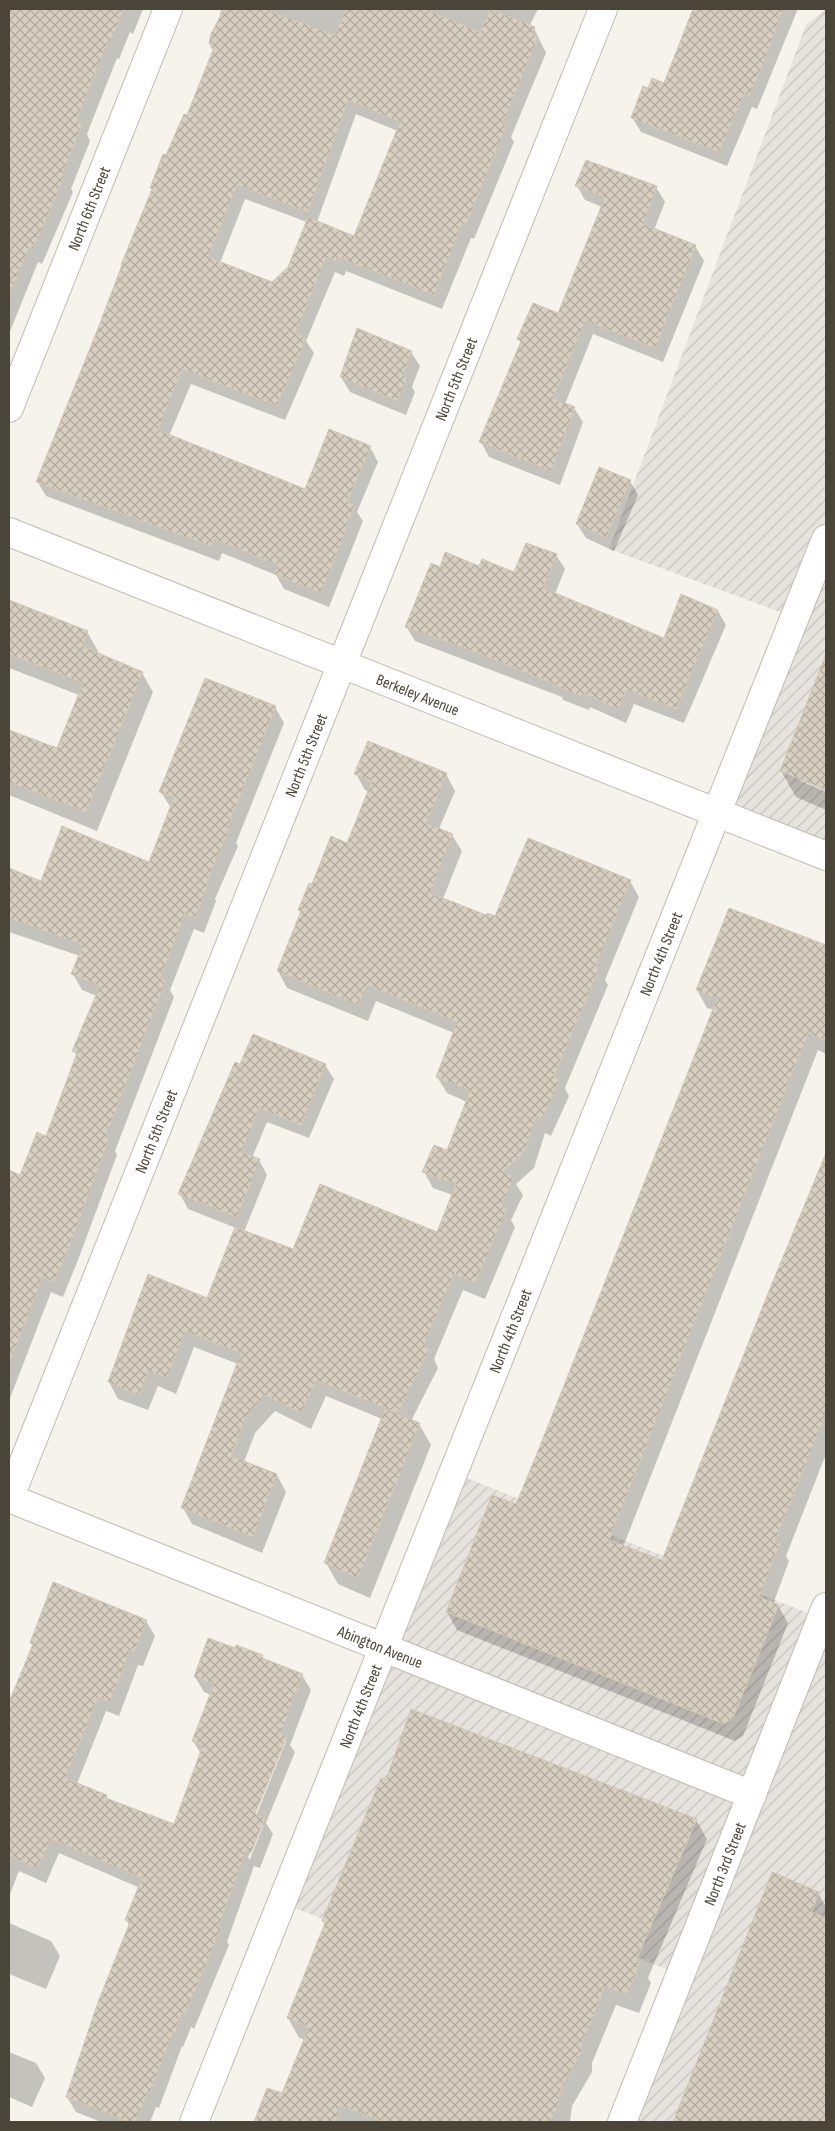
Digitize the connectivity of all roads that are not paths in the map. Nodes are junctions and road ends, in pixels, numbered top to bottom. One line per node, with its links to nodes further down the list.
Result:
1 (168, 9): 3 (street, North 6th Street)
2 (603, 9): 6 (street, North 5th Street)
3 (9, 408)
4 (9, 532): 6 (street, Berkeley Avenue)
5 (826, 539): 7 (street, North 4th Street)
6 (342, 664): 7 (street, Berkeley Avenue); 9 (street, North 5th Street)
7 (717, 813): 8 (street, Berkeley Avenue); 11 (street, North 4th Street)
8 (826, 856)
9 (9, 1499): 11 (street, Abington Avenue)
10 (826, 1607): 12 (street, North 3rd Street)
11 (383, 1648): 12 (street, Abington Avenue); 13 (street, North 4th Street)
12 (752, 1795): 14 (street, North 3rd Street)
13 (194, 2122)
14 (622, 2122)

